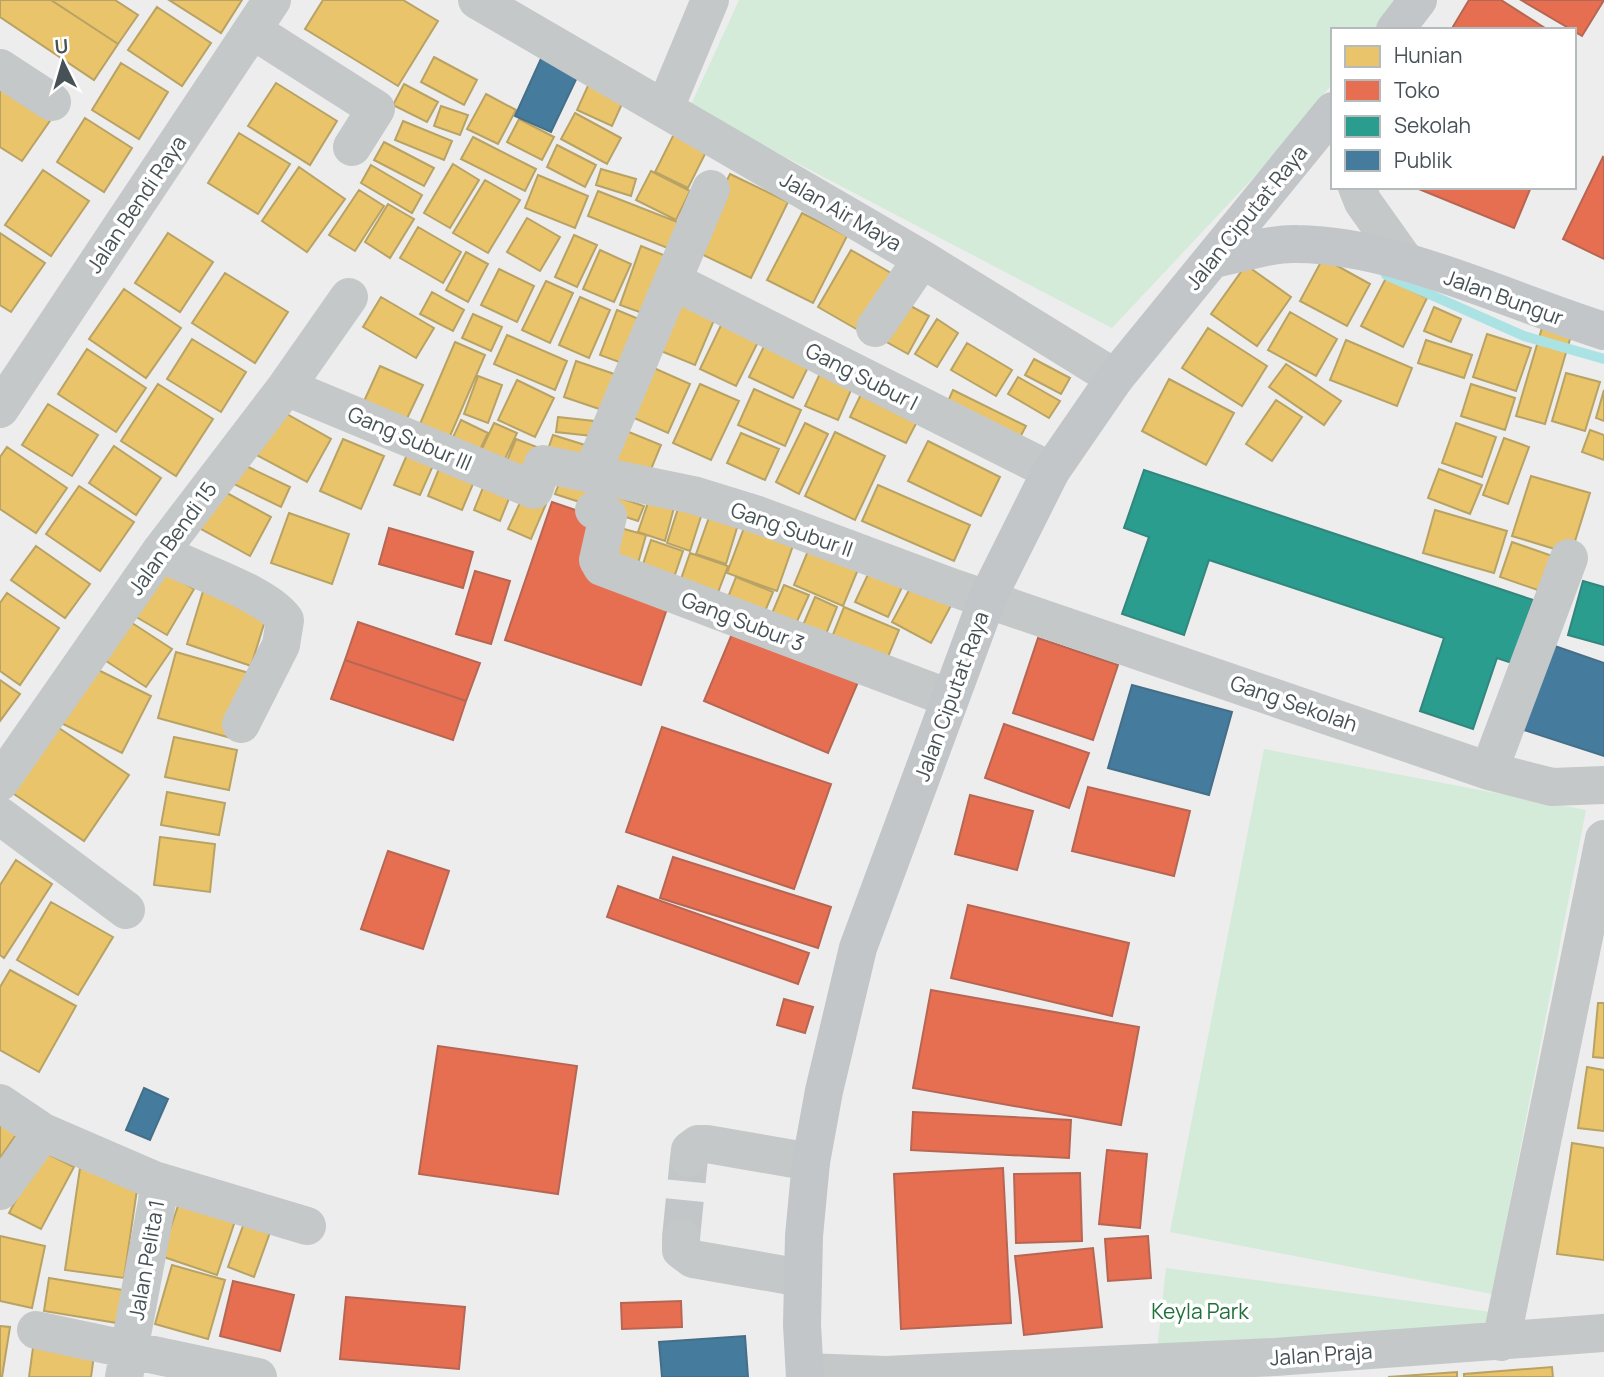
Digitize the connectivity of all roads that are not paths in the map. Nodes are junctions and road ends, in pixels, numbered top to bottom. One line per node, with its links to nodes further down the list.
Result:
1 (477, 0): 8 (street, Jalan Air Maya)
2 (710, 0): 8 (street)
3 (1418, 0): 5 (main road)
4 (262, 15): 10 (street); 22 (street, Jalan Bendi Raya)
5 (1397, 28)
6 (0, 68): 7 (street)
7 (52, 102)
8 (665, 108): 13 (street, Jalan Air Maya)
9 (1331, 113): 14 (main road, Jalan Ciputat Raya)
10 (352, 147)
11 (711, 189): 16 (street)
12 (1358, 189): 15 (street)
13 (922, 258): 18 (street); 20 (street, Jalan Air Maya)
14 (1213, 259): 15 (main road, Jalan Bungur); 20 (main road, Jalan Ciputat Raya)
15 (1405, 261): 19 (main road, Jalan Bungur)
16 (673, 281): 23 (street, Gang Subur I); 25 (street)
17 (349, 297): 21 (street, Jalan Bendi 15)
18 (875, 328)
19 (1604, 331)
20 (1115, 378): 23 (main road, Jalan Ciputat Raya)
21 (286, 387): 24 (street, Gang Subur III); 26 (street, Jalan Bendi 15)
22 (0, 409)
23 (1051, 471): 28 (main road, Jalan Ciputat Raya)
24 (534, 490): 25 (street, Gang Subur II)
25 (593, 491): 28 (street, Gang Subur II); 29 (street, Gang Subur 3)
26 (160, 552): 30 (street); 32 (street, Jalan Bendi 15)
27 (1569, 558): 31 (street)
28 (988, 597): 29 (main road, Jalan Ciputat Raya); 31 (street, Gang Sekolah)
29 (949, 698): 40 (main road, Jalan Ciputat Raya)
30 (241, 724)
31 (1489, 771): 33 (street, Gang Sekolah)
32 (0, 782)
33 (1604, 785)
34 (0, 816): 36 (street)
35 (1604, 839): 48 (street)
36 (126, 910)
37 (0, 1103): 38 (street, Jalan Pelita 1)
38 (43, 1132): 41 (street, Jalan Pelita 1); 42 (street)
39 (689, 1158): 40 (street)
40 (811, 1162): 45 (main road, Jalan Ciputat Raya)
41 (154, 1180): 43 (street); 49 (street, Jalan Pelita 1)
42 (0, 1191)
43 (307, 1226)
44 (681, 1238): 45 (street)
45 (802, 1278): 51 (main road, Jalan Ciputat Raya)
46 (36, 1330): 49 (street)
47 (1604, 1332): 48 (street, Jalan Praja)
48 (1501, 1342): 50 (street, Jalan Praja)
49 (127, 1364): 52 (street)
50 (1275, 1367): 51 (street, Jalan Praja)
51 (805, 1375)
52 (258, 1377)

